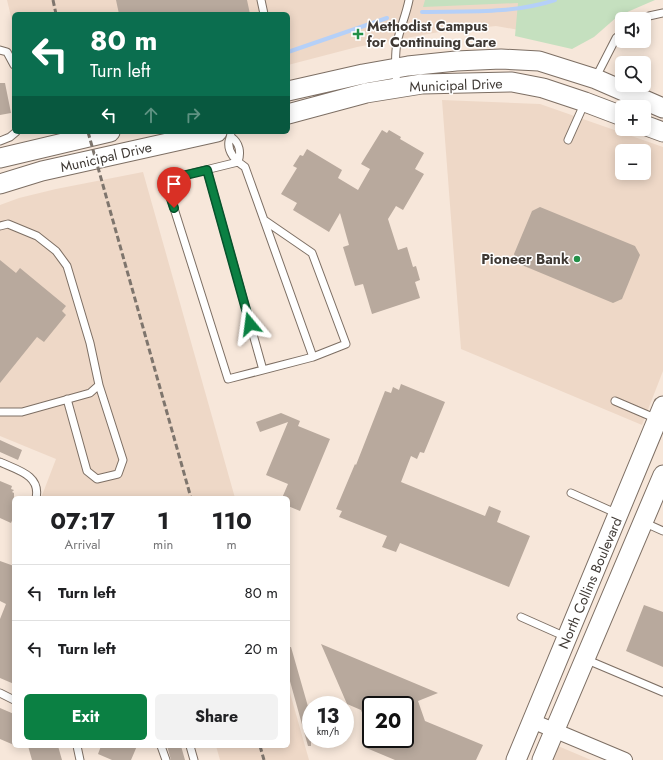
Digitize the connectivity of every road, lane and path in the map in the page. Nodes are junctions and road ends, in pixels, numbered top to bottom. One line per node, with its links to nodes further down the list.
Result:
1 (261, 0): 3 (lane)
2 (409, 0): 9 (lane)
3 (264, 12)
4 (663, 13): 5 (lane)
5 (651, 16)
6 (615, 40): 10 (lane)
7 (0, 50): 8 (lane)
8 (12, 61)
9 (396, 68): 10 (street, Municipal Drive); 11 (lane); 12 (street, Municipal Drive)
10 (596, 79): 13 (street); 14 (street, Municipal Drive)
11 (397, 88): 13 (street, Municipal Drive); 15 (street, Municipal Drive)
12 (290, 91)
13 (585, 102): 16 (street, Municipal Drive); 22 (lane)
14 (663, 108)
15 (290, 113)
16 (615, 113)
17 (651, 128): 18 (street)
18 (663, 132)
19 (14, 134): 23 (lane)
20 (102, 134): 24 (street)
21 (227, 134): 25 (lane); 27 (street, Municipal Drive)
22 (568, 140)
23 (0, 142)
24 (0, 158)
25 (238, 162): 26 (lane); 28 (lane)
26 (207, 170): 31 (lane); 31 (lane)
27 (0, 184)
28 (264, 220): 30 (lane); 30 (lane)
29 (0, 226): 32 (lane)
30 (313, 357): 31 (lane)
31 (263, 370)
32 (99, 385): 33 (lane); 33 (lane)
33 (67, 399): 35 (lane)
34 (615, 401): 36 (lane)
35 (0, 412)
36 (660, 413): 42 (street, North Collins Boulevard)
37 (0, 462): 40 (lane)
38 (663, 475): 41 (street, North Collins Boulevard)
39 (571, 493): 42 (lane)
40 (36, 496)
41 (652, 500): 42 (street); 43 (street, North Collins Boulevard)
42 (618, 514): 45 (street); 47 (street, North Collins Boulevard)
43 (643, 522): 44 (lane); 45 (street, North Collins Boulevard)
44 (663, 531)
45 (611, 599): 48 (street, North Collins Boulevard)
46 (521, 617): 47 (lane)
47 (567, 637): 52 (street, North Collins Boulevard)
48 (585, 659): 49 (lane); 53 (street, North Collins Boulevard)
49 (663, 692)
50 (0, 693): 51 (lane)
51 (12, 699)
52 (532, 721): 53 (street); 60 (street, North Collins Boulevard)
53 (556, 731): 61 (street, North Collins Boulevard); 62 (street)
54 (77, 748): 57 (lane)
55 (162, 748): 58 (lane)
56 (191, 748): 59 (lane)
57 (80, 760)
58 (166, 760)
59 (194, 760)
60 (516, 760)
61 (542, 760)
62 (625, 760)

